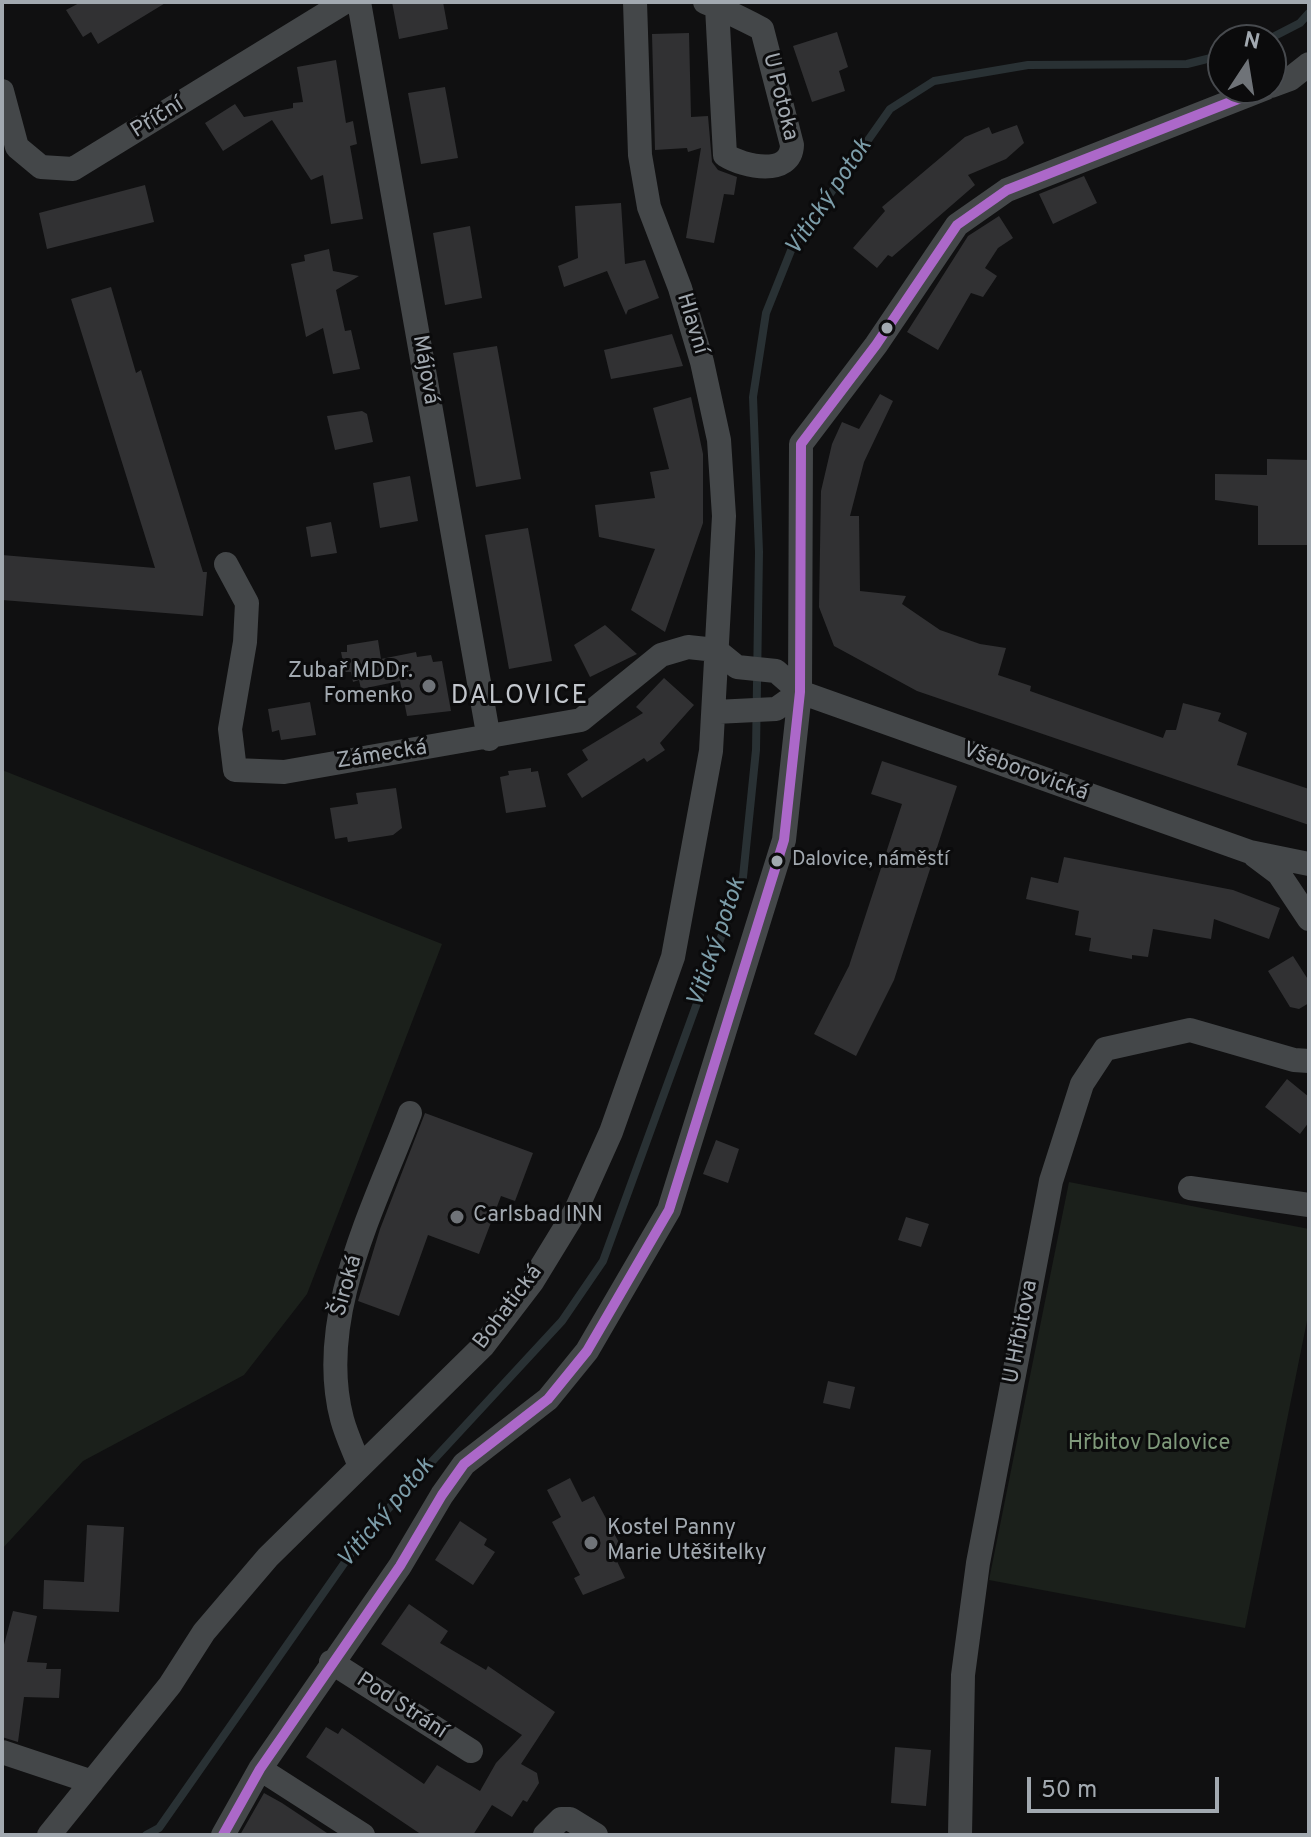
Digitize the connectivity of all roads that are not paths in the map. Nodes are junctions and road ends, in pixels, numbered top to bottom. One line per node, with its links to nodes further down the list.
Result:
1 (345, 2): 7 (street, Příční)
2 (359, 2): 13 (street, Májová)
3 (635, 2): 10 (street, Hlavní)
4 (711, 4): 4 (street, U Potoka)
5 (1309, 64): 6 (street, Pod Strání)
6 (1287, 80)
7 (2, 91)
8 (1225, 104): 11 (street, Pod Strání)
9 (226, 564): 13 (street, Zámecká)
10 (716, 650): 11 (street); 12 (street, Bohatická); 13 (street, Zámecká)
11 (800, 692): 12 (street); 14 (street, Všeborovická); 22 (street, Pod Strání)
12 (725, 711): 21 (street, Bohatická)
13 (489, 739)
14 (1250, 852): 15 (street, Všeborovická); 16 (street, Všeborovická)
15 (1309, 864)
16 (1309, 919)
17 (1309, 1061): 32 (street, U Hřbitova)
18 (410, 1113): 21 (street, Široká)
19 (1190, 1188): 20 (street)
20 (1309, 1205)
21 (359, 1464): 26 (street, Bohatická)
22 (331, 1662): 23 (street, Pod Strání); 25 (street, Pod Strání)
23 (471, 1751)
24 (2, 1752): 26 (street)
25 (260, 1769): 28 (street, Pod Strání); 29 (street)
26 (92, 1782): 27 (street, Bohatická)
27 (49, 1835)
28 (223, 1835)
29 (363, 1835)
30 (545, 1835): 31 (street)
31 (596, 1835)
32 (960, 1835)

